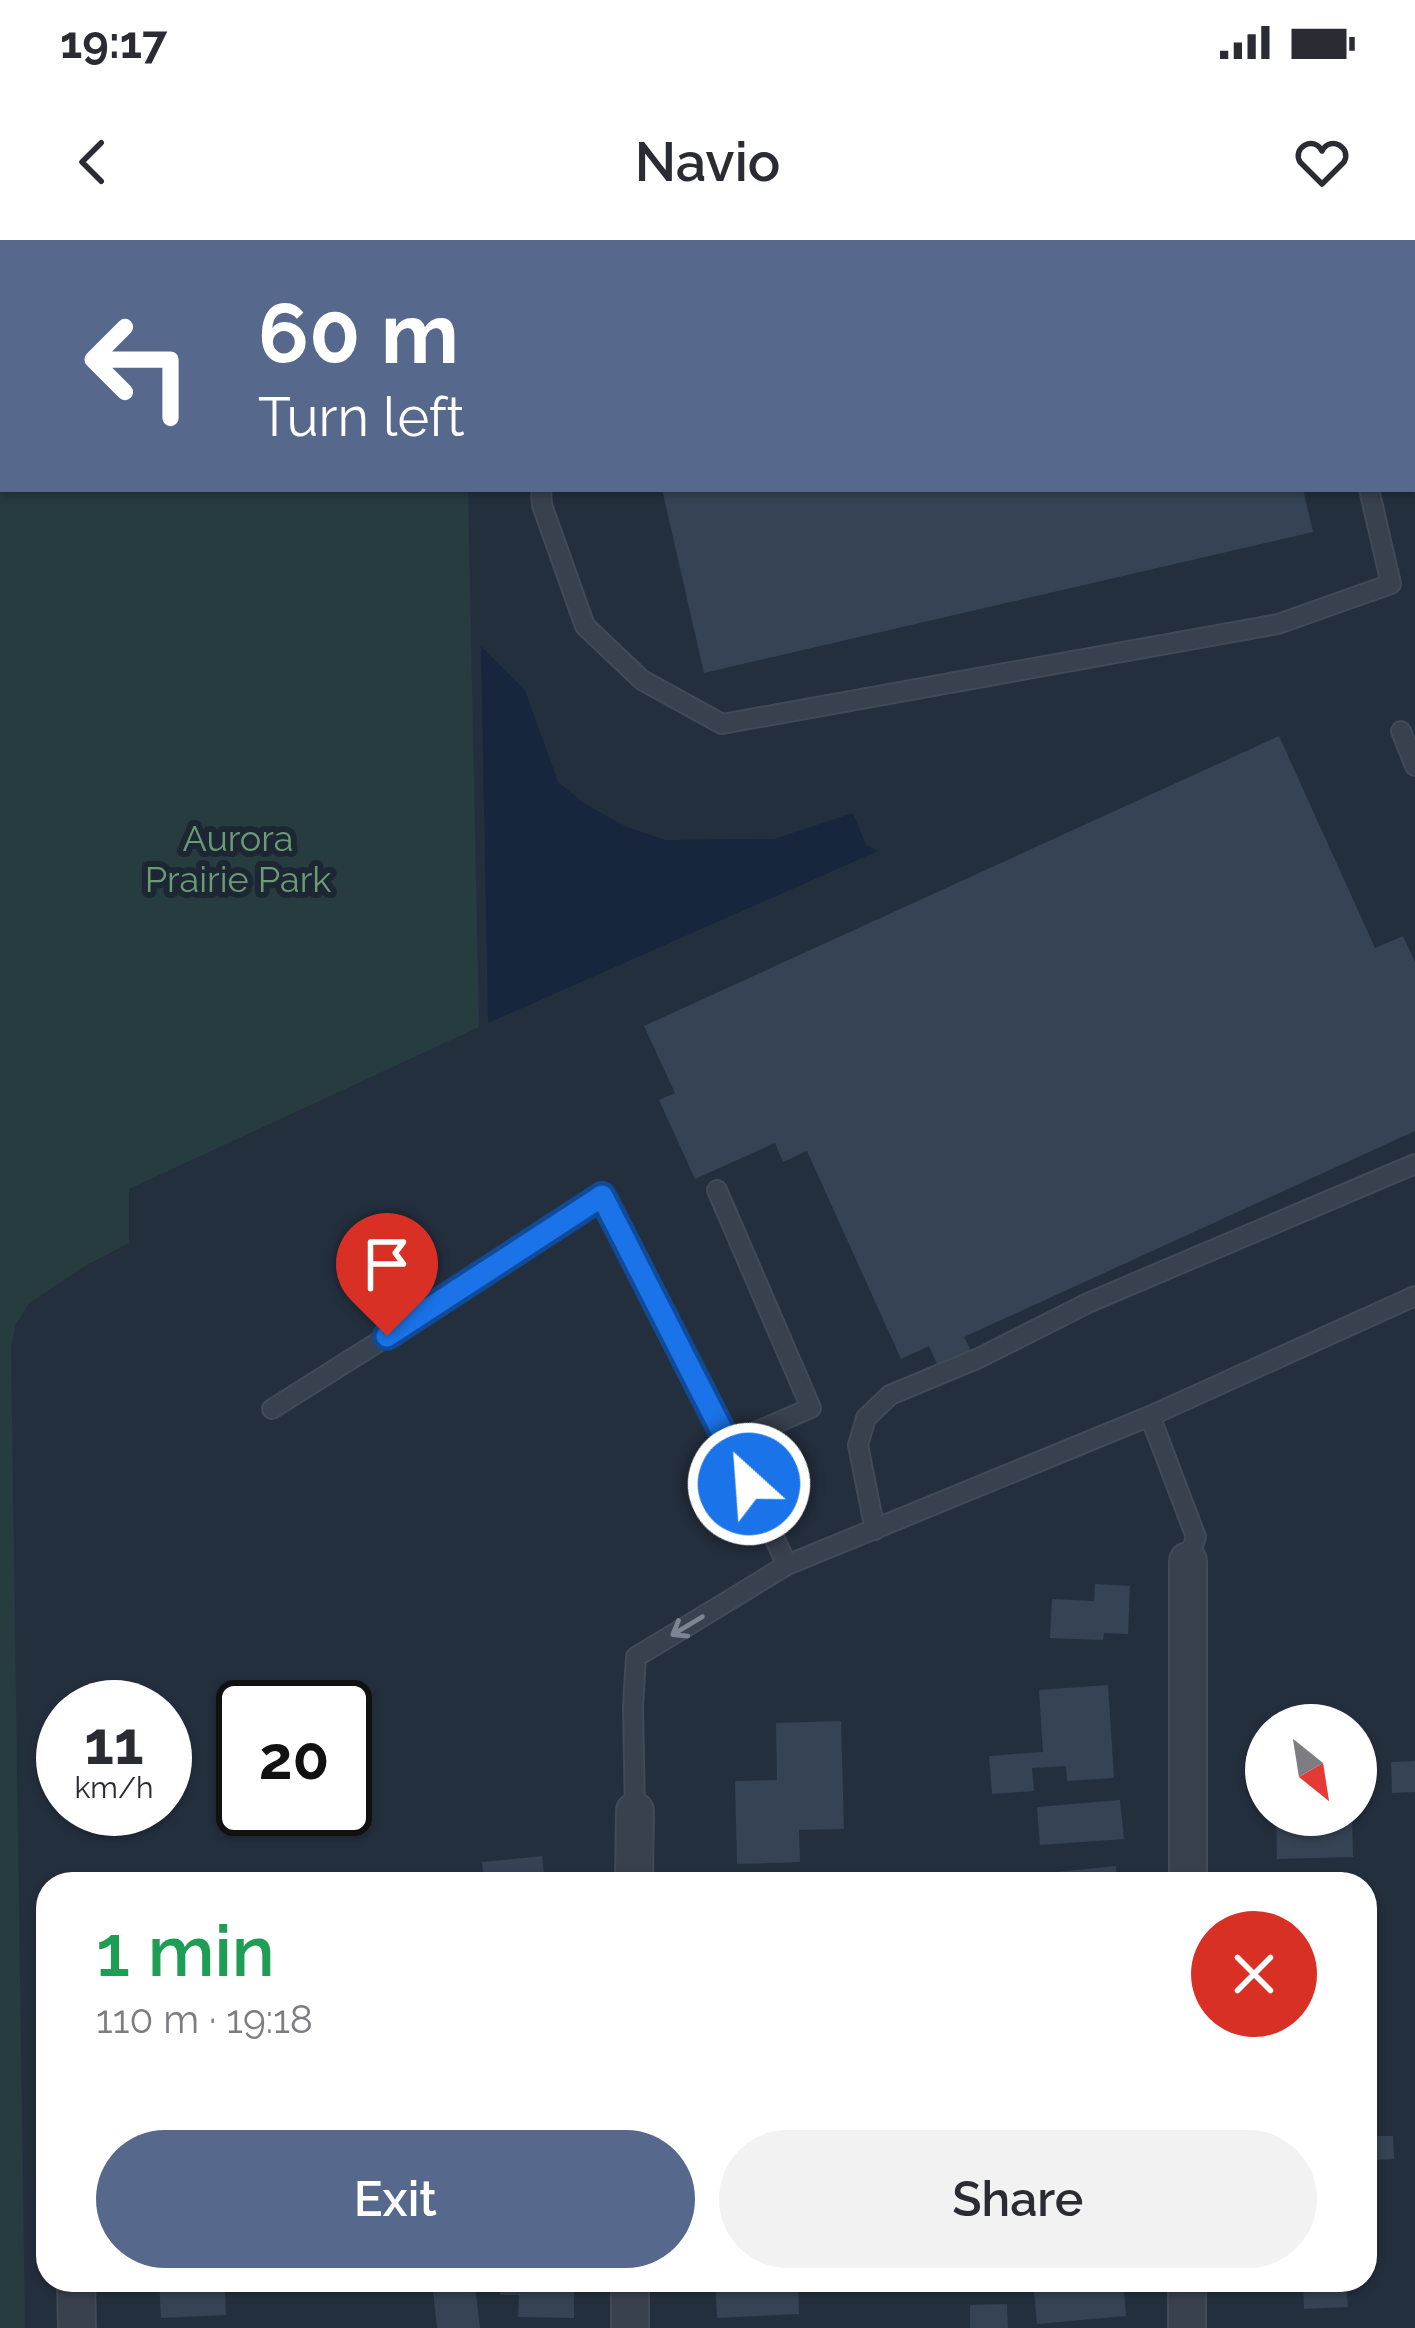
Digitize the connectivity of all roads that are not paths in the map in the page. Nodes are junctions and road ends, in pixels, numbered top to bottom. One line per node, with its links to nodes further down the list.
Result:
1 (541, 492): 2 (lane)
2 (1370, 492)
3 (1402, 731): 4 (lane)
4 (1415, 766)
5 (1415, 1164): 11 (lane)
6 (717, 1190): 10 (lane)
7 (1415, 1296): 9 (lane)
8 (272, 1409): 10 (lane)
9 (1150, 1416): 11 (lane); 12 (lane)
10 (730, 1443): 13 (lane)
11 (874, 1530): 13 (lane)
12 (1188, 1561): 16 (street)
13 (787, 1565): 14 (lane, one-way to 14)
14 (635, 1811): 15 (street)
15 (634, 1872)
16 (1188, 1872)
17 (76, 2292): 20 (street)
18 (630, 2292): 21 (street)
19 (1187, 2292): 22 (street)
20 (77, 2328)
21 (630, 2328)
22 (1186, 2328)

